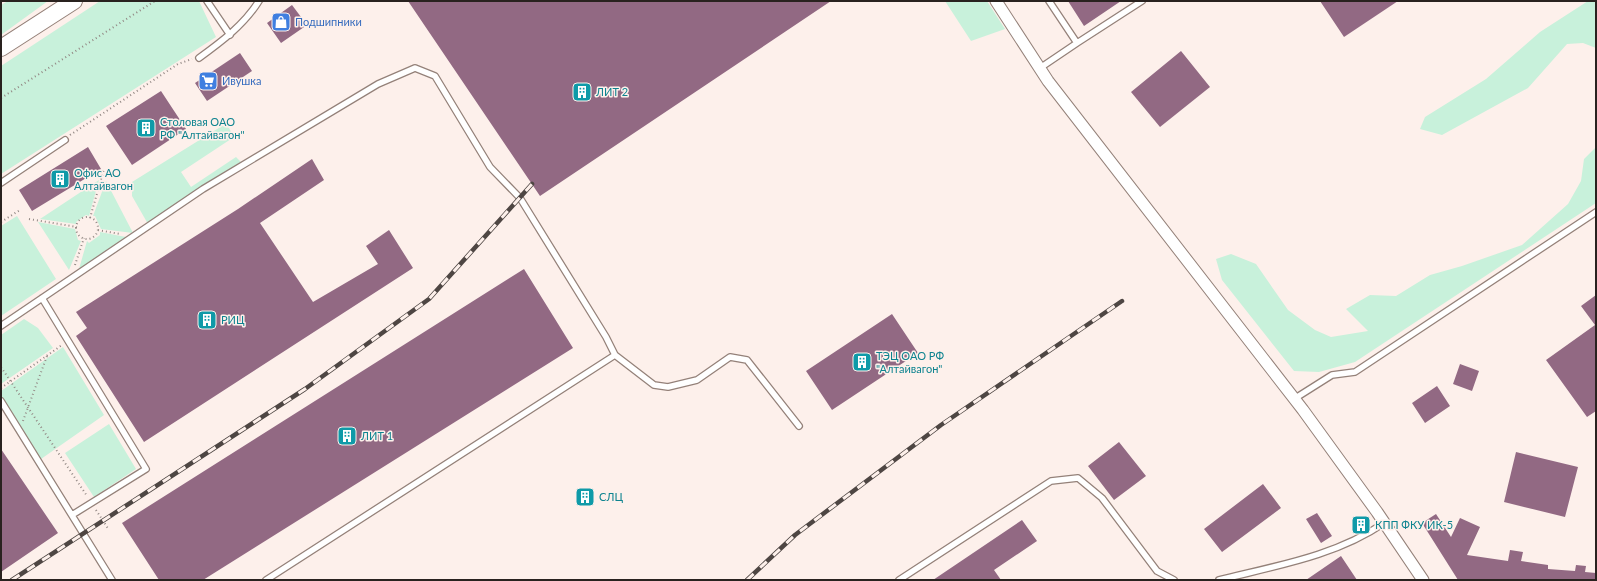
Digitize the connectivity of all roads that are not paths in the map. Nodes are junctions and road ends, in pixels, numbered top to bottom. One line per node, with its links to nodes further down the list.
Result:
1 (74, 1): 9 (main road)
2 (207, 1): 7 (lane)
3 (259, 1): 7 (lane)
4 (996, 1): 11 (street)
5 (1049, 1): 8 (lane)
6 (1142, 1): 8 (lane)
7 (230, 35): 10 (lane)
8 (1076, 43): 11 (lane)
9 (1, 48)
10 (199, 58)
11 (1040, 68): 18 (street)
12 (65, 140): 13 (lane)
13 (1, 183)
14 (1596, 212): 18 (lane)
15 (42, 298): 16 (lane); 17 (lane); 21 (lane)
16 (1, 326)
17 (615, 355): 20 (lane); 24 (lane)
18 (1294, 399): 22 (street)
19 (1, 401): 21 (lane)
20 (799, 426)
21 (72, 515): 23 (lane)
22 (1384, 523): 27 (lane); 28 (street)
23 (112, 580)
24 (266, 580)
25 (899, 580): 26 (lane)
26 (1174, 580)
27 (1219, 580)
28 (1423, 580)

